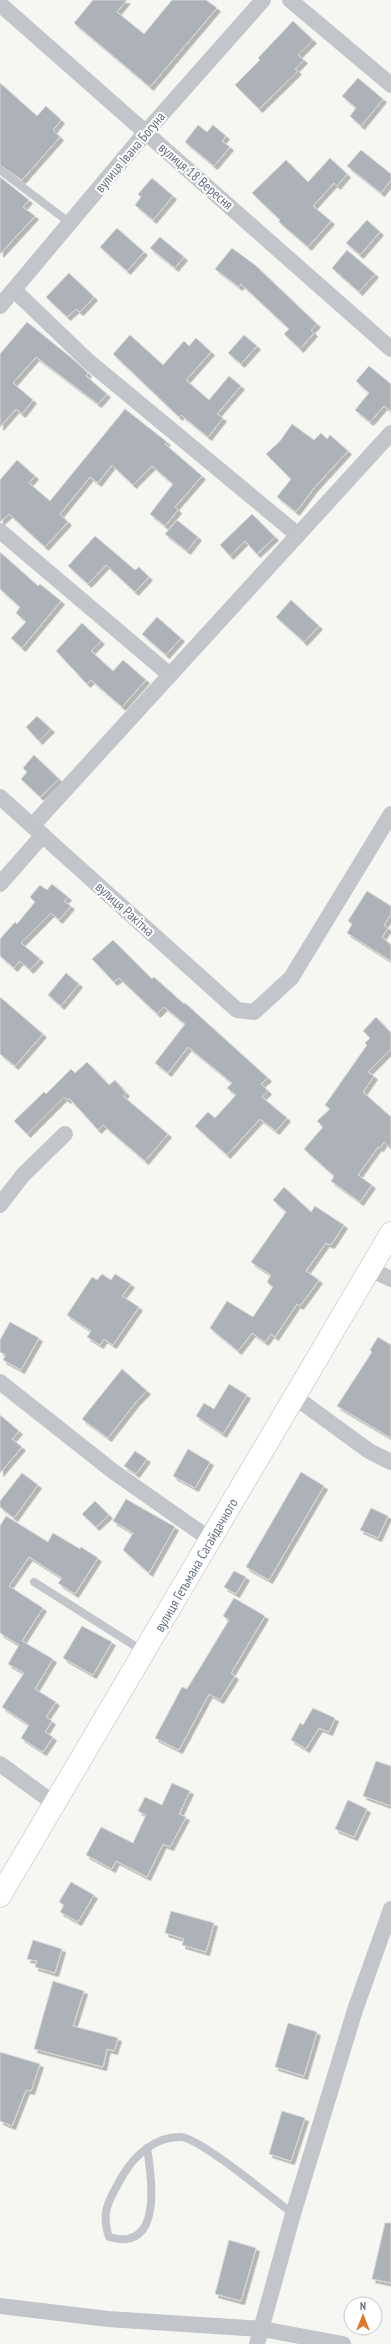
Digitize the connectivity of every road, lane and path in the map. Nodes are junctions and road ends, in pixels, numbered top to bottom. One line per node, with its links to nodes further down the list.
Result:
1 (263, 0): 5 (street, вулиця Івана Богуна)
2 (290, 0): 4 (street)
3 (0, 4): 5 (street, вулиця 18 Вересня)
4 (391, 85)
5 (146, 132): 7 (street, вулиця Івана Богуна); 10 (street, вулиця 18 Вересня)
6 (0, 170): 7 (lane)
7 (70, 223): 8 (street, вулиця Івана Богуна)
8 (14, 290): 9 (street, вулиця Івана Богуна); 13 (street)
9 (0, 306)
10 (391, 349)
11 (391, 433): 13 (street)
12 (0, 531): 14 (street)
13 (298, 535): 14 (street)
14 (170, 675): 17 (street)
15 (0, 797): 17 (street, вулиця Ракітна)
16 (391, 814): 17 (street, вулиця Ракітна)
17 (38, 830): 18 (street)
18 (0, 884)
19 (65, 1134): 20 (street)
20 (0, 1206)
21 (391, 1233): 22 (main road, вулиця Гетьмана Сагайдачного)
22 (370, 1269): 23 (street); 25 (main road, вулиця Гетьмана Сагайдачного)
23 (391, 1279)
24 (0, 1382): 27 (street)
25 (294, 1397): 26 (street); 27 (main road, вулиця Гетьмана Сагайдачного)
26 (391, 1462)
27 (211, 1540): 29 (main road, вулиця Гетьмана Сагайдачного)
28 (34, 1582): 29 (lane)
29 (145, 1653): 31 (main road, вулиця Гетьмана Сагайдачного)
30 (0, 1764): 31 (street)
31 (55, 1804): 32 (main road, вулиця Гетьмана Сагайдачного)
32 (0, 1896)
33 (391, 1909): 35 (street)
34 (147, 2148): 34 (lane); 35 (lane)
35 (293, 2214): 37 (street)
36 (0, 2306): 37 (street)
37 (260, 2337): 38 (street)
38 (343, 2344)

